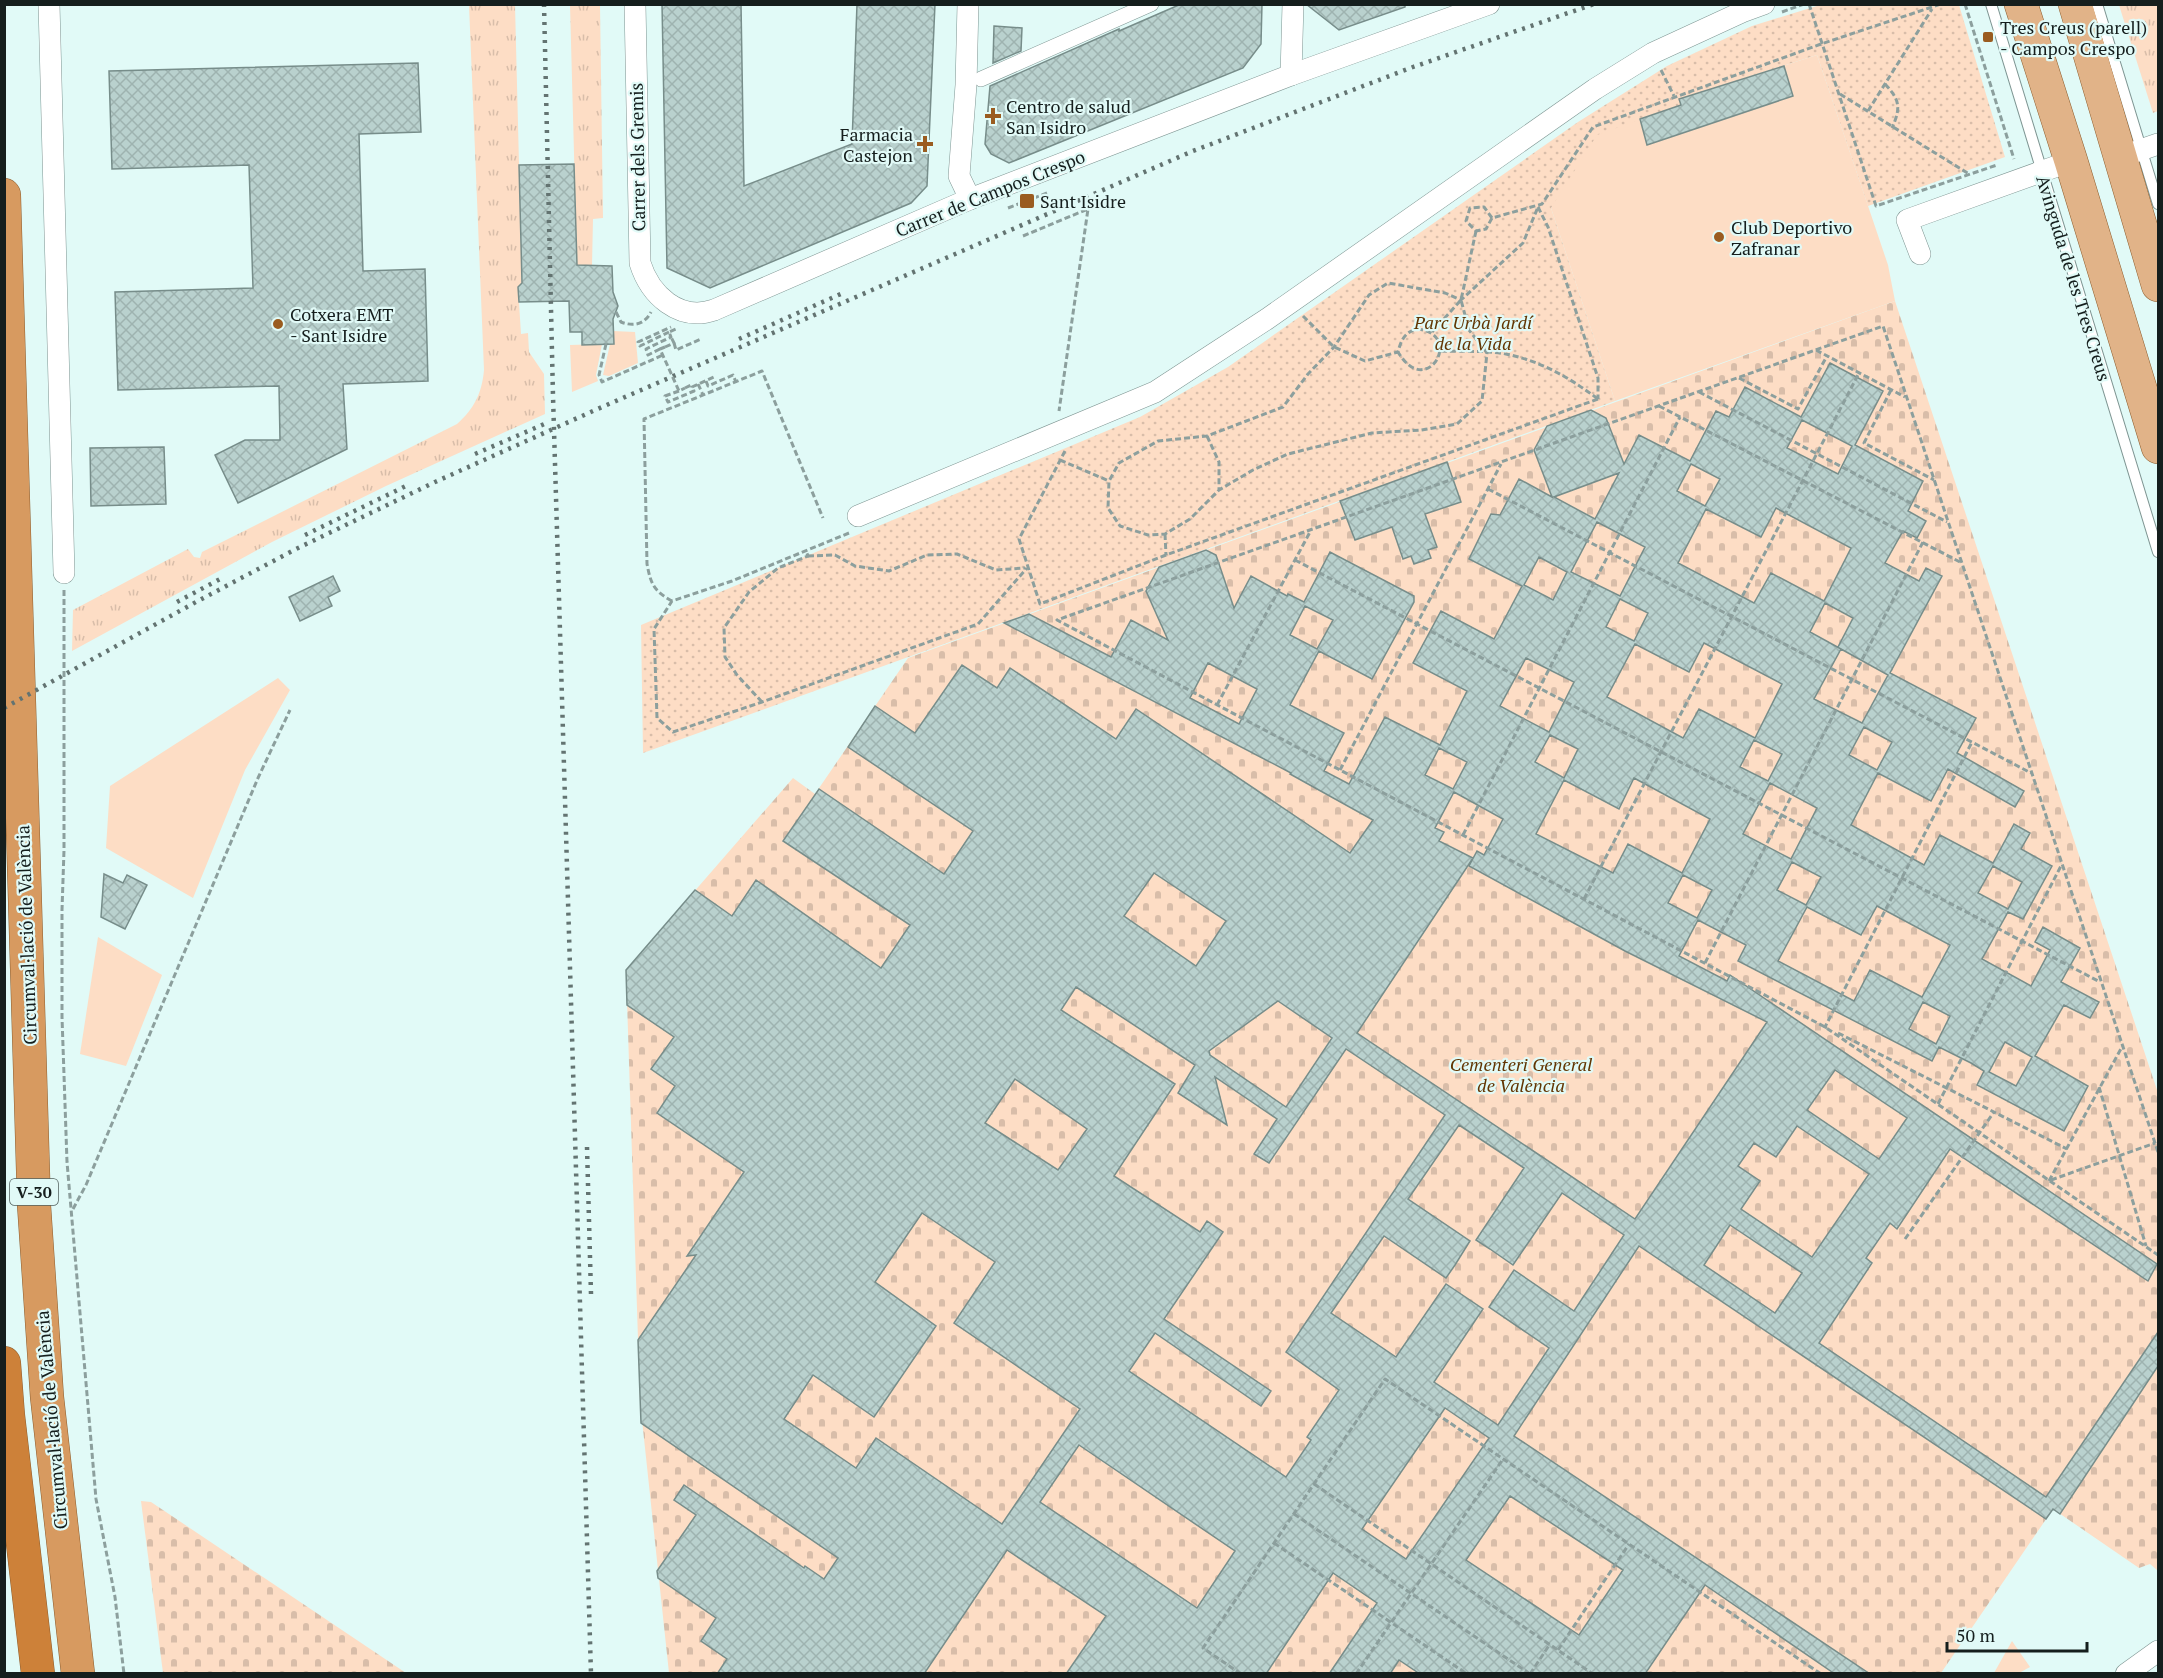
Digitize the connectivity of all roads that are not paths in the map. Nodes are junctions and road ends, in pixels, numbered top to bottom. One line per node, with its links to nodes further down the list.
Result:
1 (49, 4): 25 (street)
2 (635, 4): 21 (street, Carrer dels Gremis)
3 (969, 4): 17 (street)
4 (1151, 4): 13 (street)
5 (1293, 4): 12 (street)
6 (1489, 4): 12 (street, Carrer de Campos Crespo)
7 (1764, 4): 23 (street)
8 (1991, 4): 15 (lane, Avinguda de les Tres Creus)
9 (2021, 4): 15 (main road, Avinguda de les Tres Creus)
10 (2075, 4): 14 (main road)
11 (2097, 4): 14 (lane)
12 (1291, 75): 17 (street, Carrer de Campos Crespo)
13 (981, 79)
14 (2140, 150): 18 (lane); 20 (main road)
15 (2056, 166): 19 (street); 22 (main road, Avinguda de les Tres Creus); 24 (lane, Avinguda de les Tres Creus)
16 (4, 195): 29 (highway, Circumval·lació de València / V-30)
17 (970, 199): 21 (street, Carrer de Campos Crespo)
18 (2158, 204)
19 (1920, 254)
20 (2158, 285)
21 (657, 308)
22 (2158, 447)
23 (858, 516)
24 (2158, 552)
25 (64, 573)
26 (4, 1363): 28 (highway)
27 (2158, 1651): 30 (street)
28 (38, 1674)
29 (78, 1674)
30 (2127, 1674)

